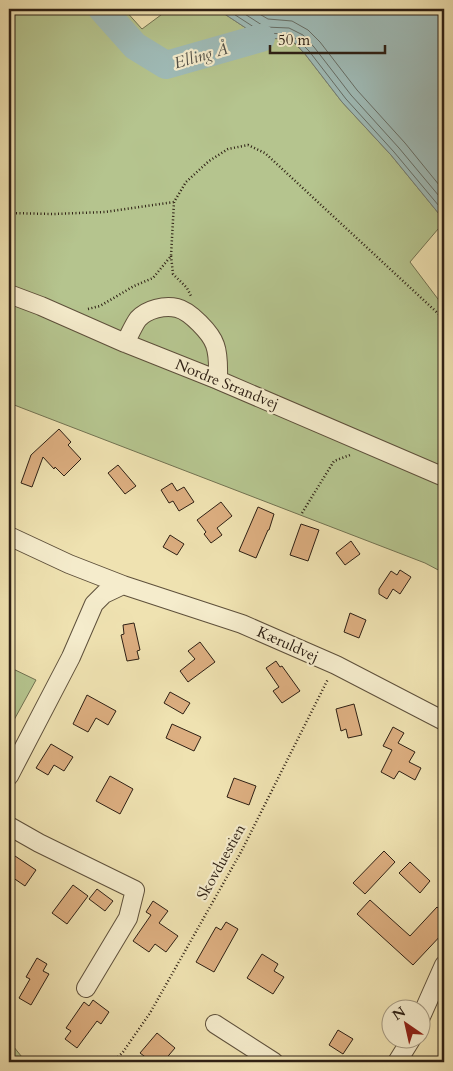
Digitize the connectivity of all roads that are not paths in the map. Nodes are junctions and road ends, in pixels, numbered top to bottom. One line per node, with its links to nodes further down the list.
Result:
1 (9, 294): 2 (street, Nordre Strandvej)
2 (125, 343): 3 (street, Nordre Strandvej); 3 (street)
3 (218, 380): 4 (street, Nordre Strandvej)
4 (444, 476)
5 (9, 536): 6 (street, Kæruldvej)
6 (123, 585): 7 (street, Kæruldvej); 8 (street)
7 (444, 721)
8 (9, 776)
9 (9, 826): 11 (street)
10 (444, 965): 12 (street)
11 (86, 988)
12 (429, 998)
13 (215, 1024): 15 (street)
14 (406, 1048): 16 (street)
15 (274, 1062)
16 (398, 1062)

